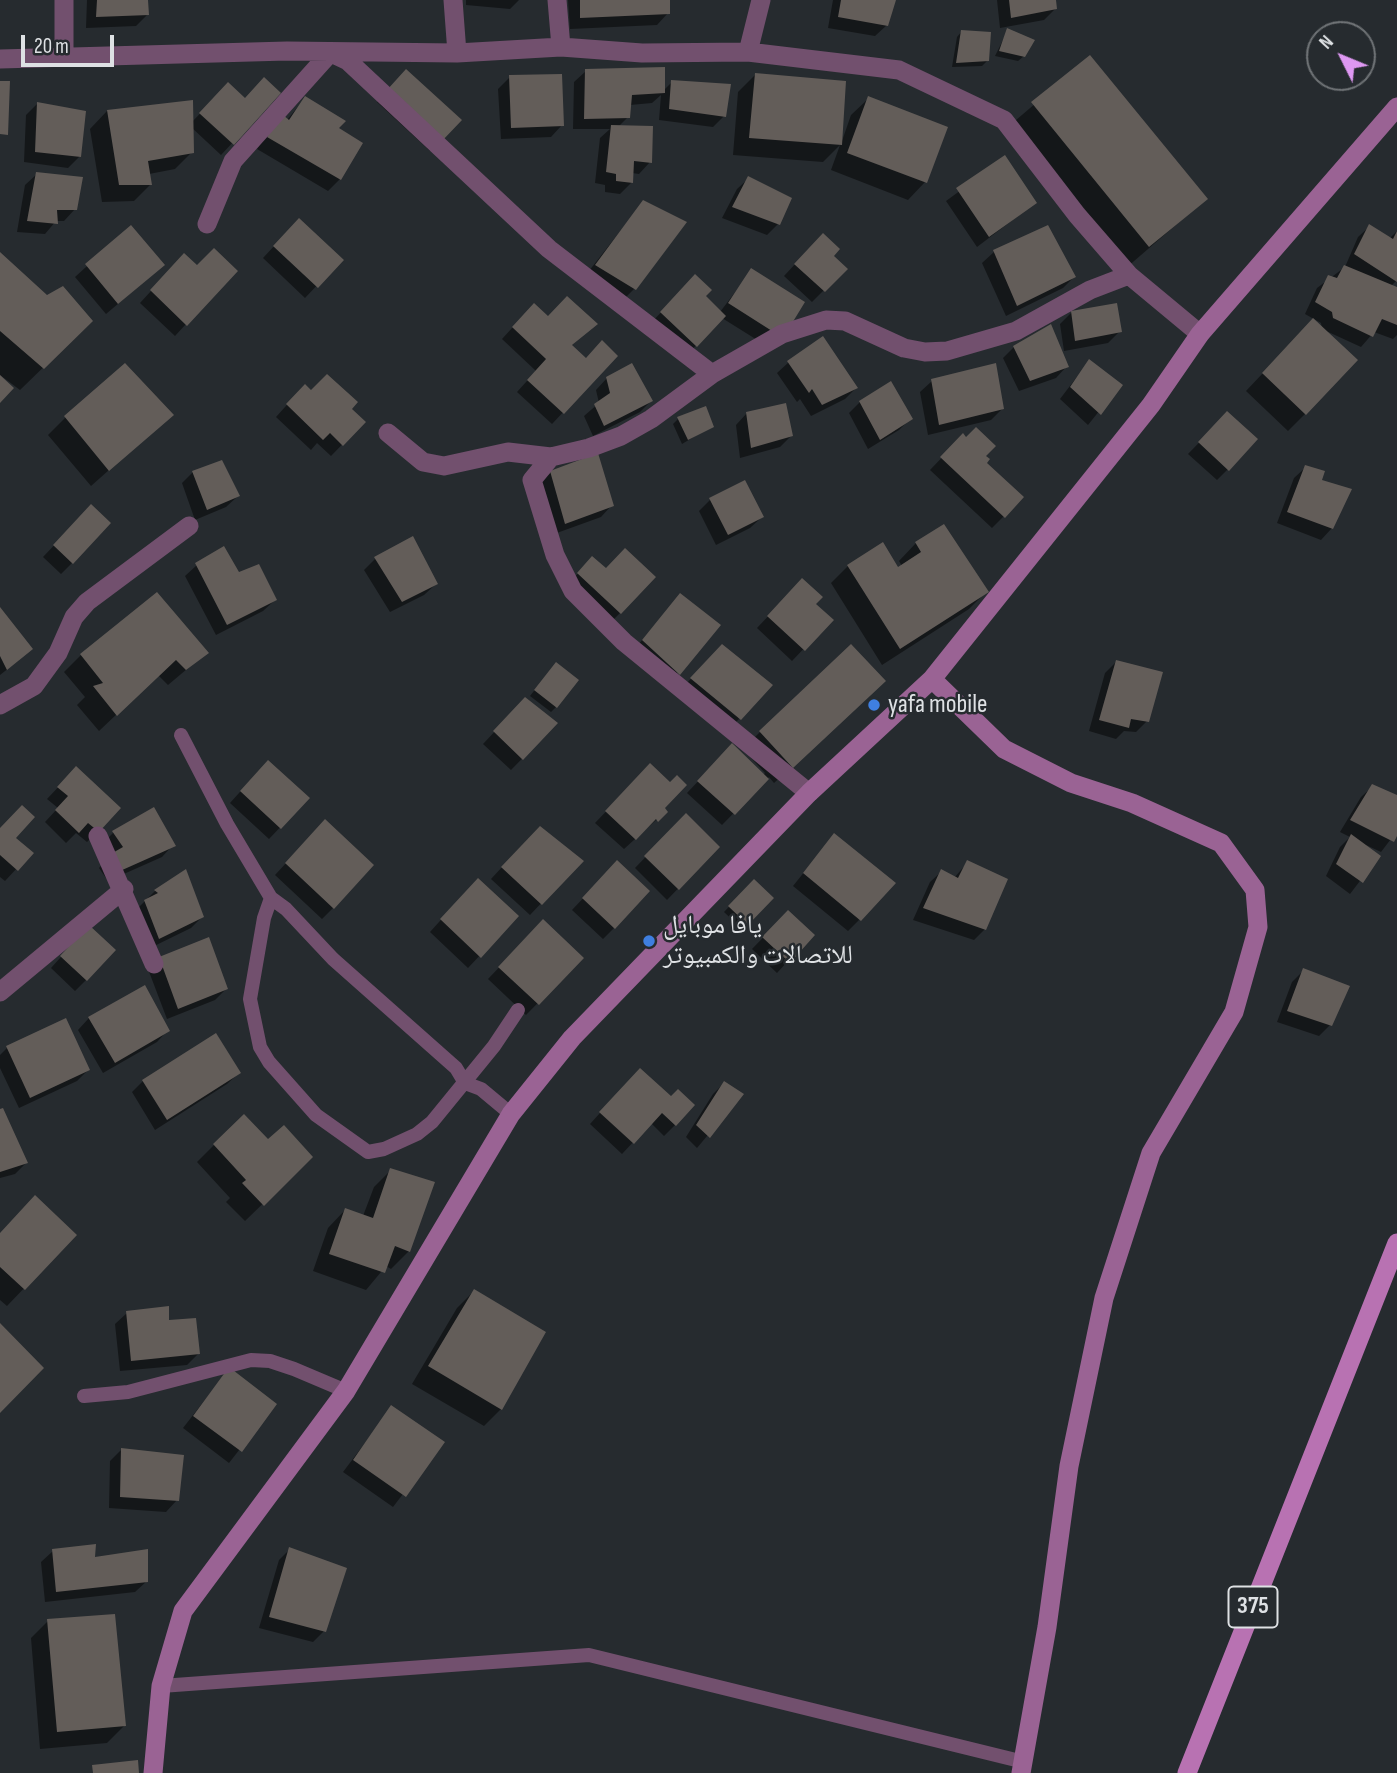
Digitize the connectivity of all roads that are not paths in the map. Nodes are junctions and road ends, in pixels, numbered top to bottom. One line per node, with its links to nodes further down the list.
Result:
1 (64, 0): 9 (street)
2 (453, 0): 8 (street)
3 (557, 0): 5 (street)
4 (761, 0): 6 (street)
5 (561, 47): 6 (street); 8 (street)
6 (748, 52): 13 (street)
7 (330, 53): 8 (street); 9 (street); 12 (street); 15 (street)
8 (457, 53)
9 (64, 55): 10 (street)
10 (0, 59)
11 (1397, 107): 14 (main road)
12 (206, 224)
13 (1129, 275): 14 (street); 15 (street)
14 (1200, 334): 19 (main road)
15 (712, 374): 17 (street)
16 (388, 433): 17 (street)
17 (551, 457): 22 (street)
18 (189, 526): 20 (street)
19 (932, 679): 22 (main road); 35 (main road)
20 (0, 705)
21 (181, 735): 25 (lane)
22 (809, 793): 30 (main road)
23 (98, 836): 24 (street)
24 (124, 889): 26 (street); 27 (street)
25 (271, 898): 29 (lane); 29 (lane)
26 (154, 964)
27 (0, 992)
28 (518, 1010): 29 (lane)
29 (465, 1083): 30 (lane)
30 (511, 1114): 32 (main road)
31 (1397, 1243): 37 (main road, 375)
32 (346, 1391): 33 (lane); 34 (main road)
33 (84, 1396)
34 (160, 1686): 35 (lane); 36 (main road)
35 (1022, 1768)
36 (153, 1773)
37 (1187, 1773)

